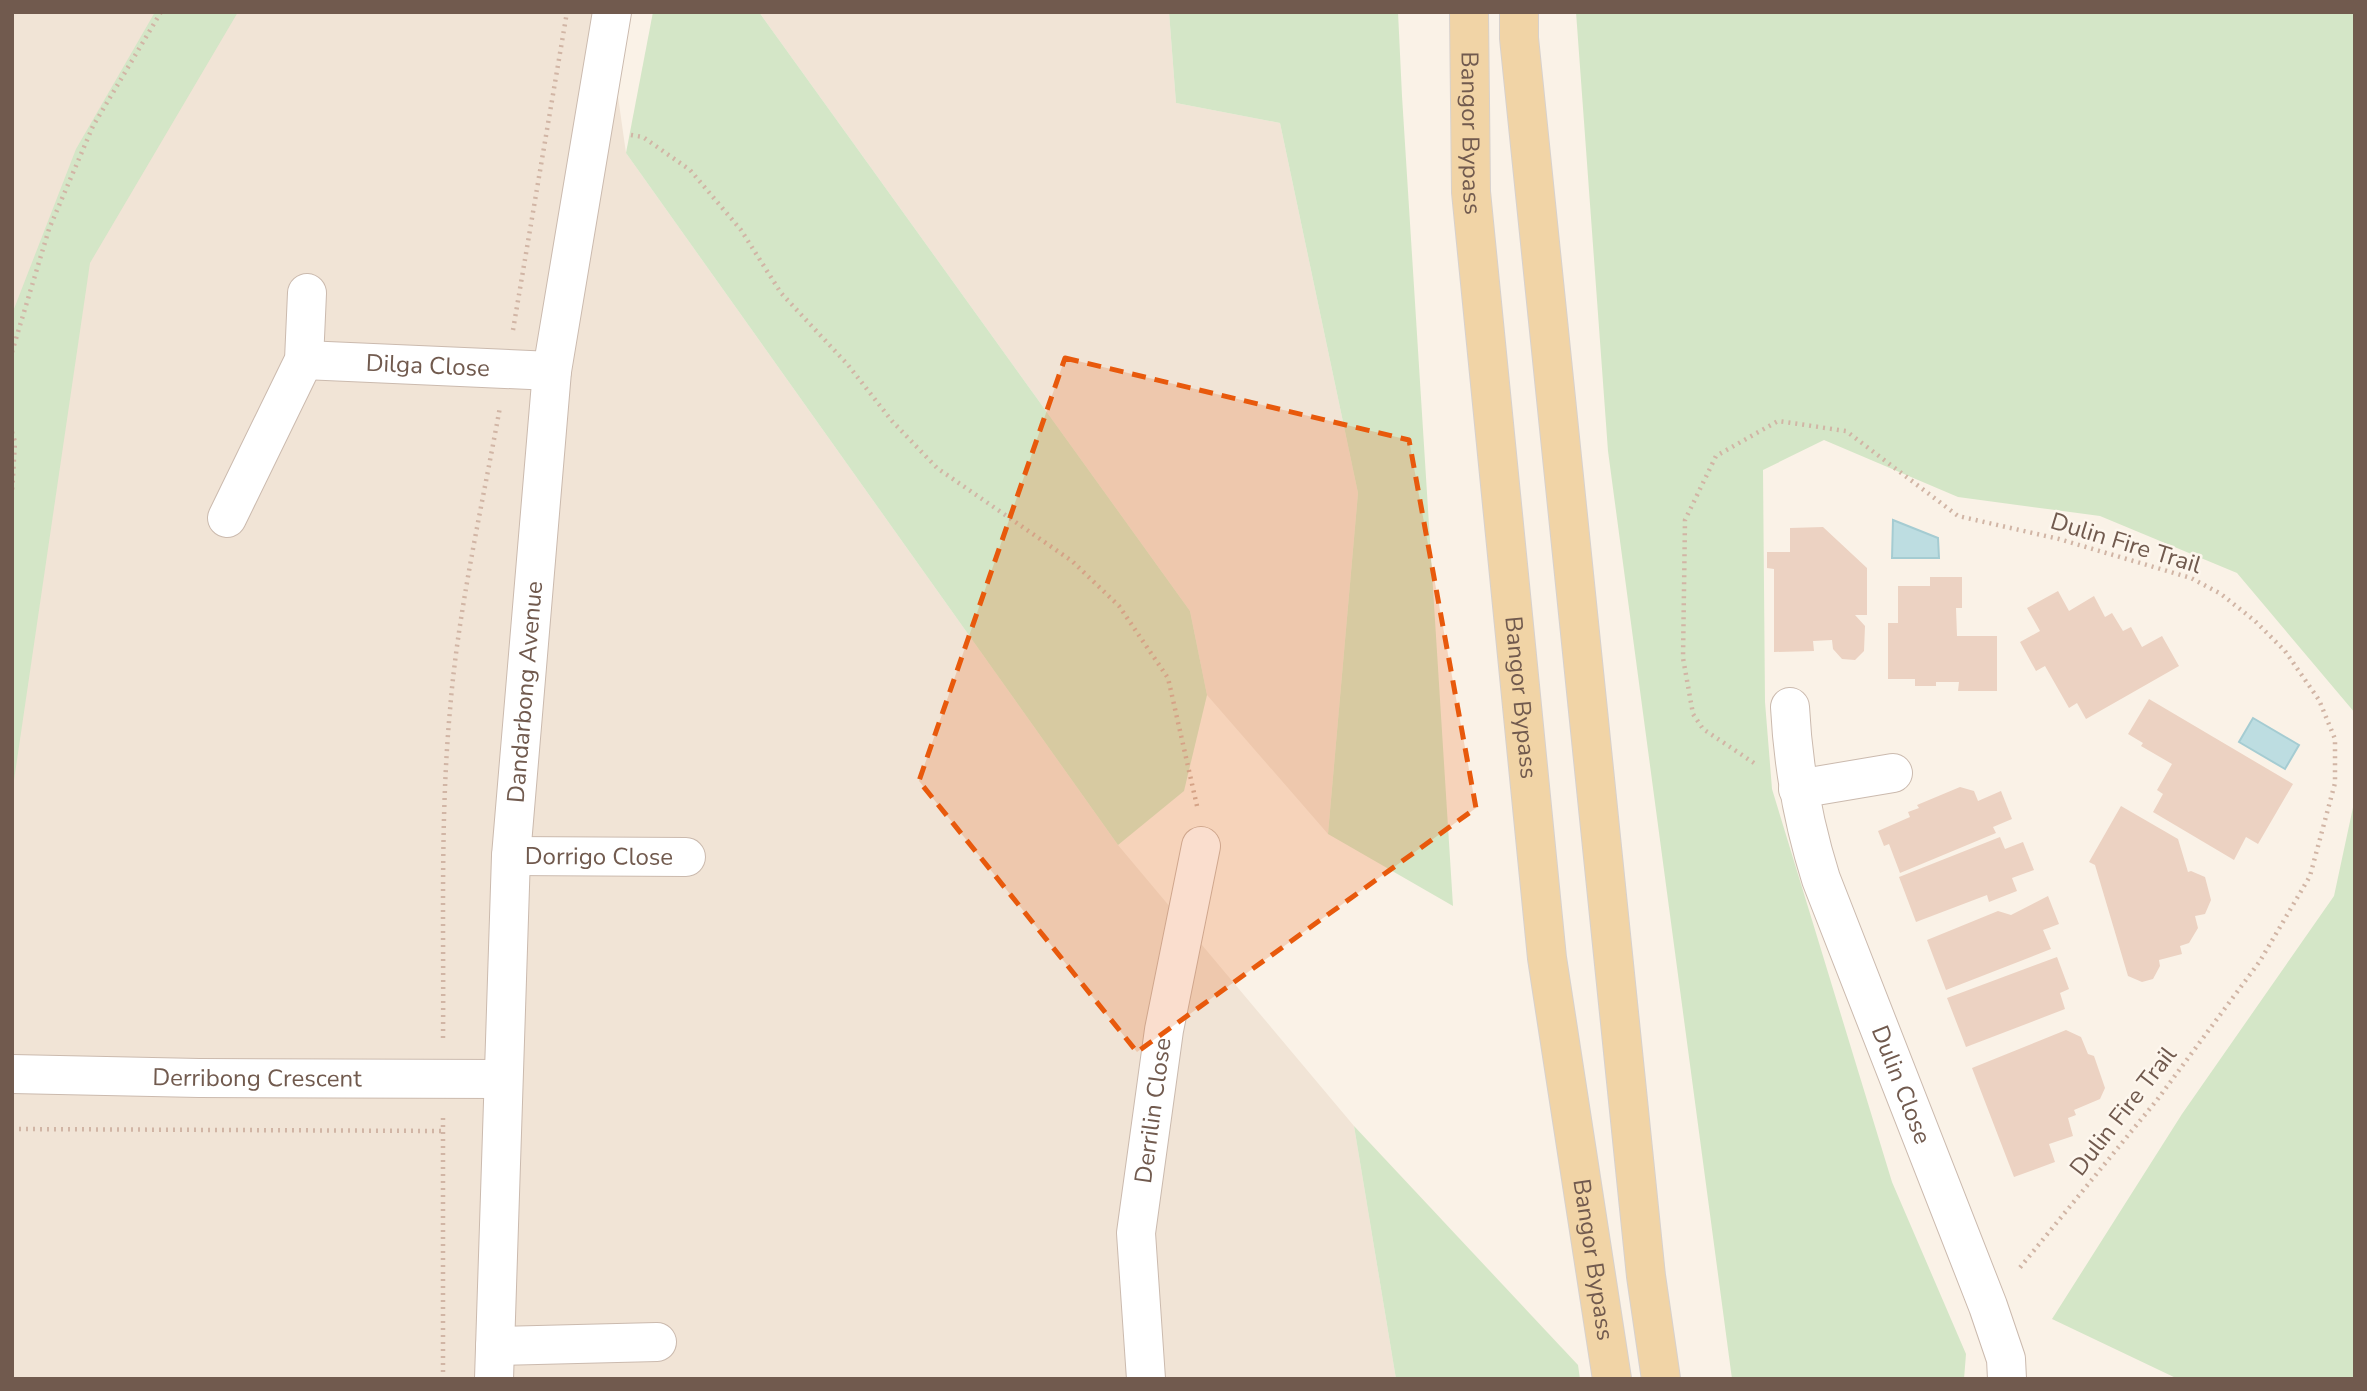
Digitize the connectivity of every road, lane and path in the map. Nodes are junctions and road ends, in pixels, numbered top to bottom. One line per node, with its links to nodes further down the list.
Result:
1 (161, 12): 8 (path)
2 (567, 12): 10 (path)
3 (612, 12): 6 (street, Dandarbong Avenue)
4 (1469, 12): 31 (main road, Bangor Bypass)
5 (1519, 12): 32 (main road, Bangor Bypass)
6 (593, 130): 11 (street, Dandarbong Avenue); 18 (path)
7 (307, 293): 9 (street)
8 (12, 352)
9 (304, 360): 10 (street, Dilga Close); 14 (street)
10 (507, 369): 11 (street, Dilga Close); 22 (path)
11 (552, 372): 19 (street, Dandarbong Avenue)
12 (12, 432): 13 (path)
13 (12, 493)
14 (227, 518)
15 (1790, 707): 17 (street, Dulin Close)
16 (1893, 773): 17 (street)
17 (1798, 789): 26 (street, Dulin Close); 26 (path, Dulin Fire Trail)
18 (1201, 846): 30 (street, Derrilin Close)
19 (511, 856): 20 (street, Dorrigo Close); 23 (street, Dandarbong Avenue)
20 (686, 857)
21 (12, 1074): 22 (street, Derribong Crescent)
22 (443, 1079): 23 (street, Derribong Crescent); 25 (path)
23 (503, 1080): 28 (street, Dandarbong Avenue)
24 (12, 1129): 25 (path)
25 (443, 1130): 29 (path)
26 (1988, 1306): 33 (street, Dulin Close)
27 (657, 1342): 28 (street)
28 (495, 1362)
29 (443, 1379)
30 (1146, 1379)
31 (1612, 1379)
32 (1661, 1379)
33 (2007, 1379)

